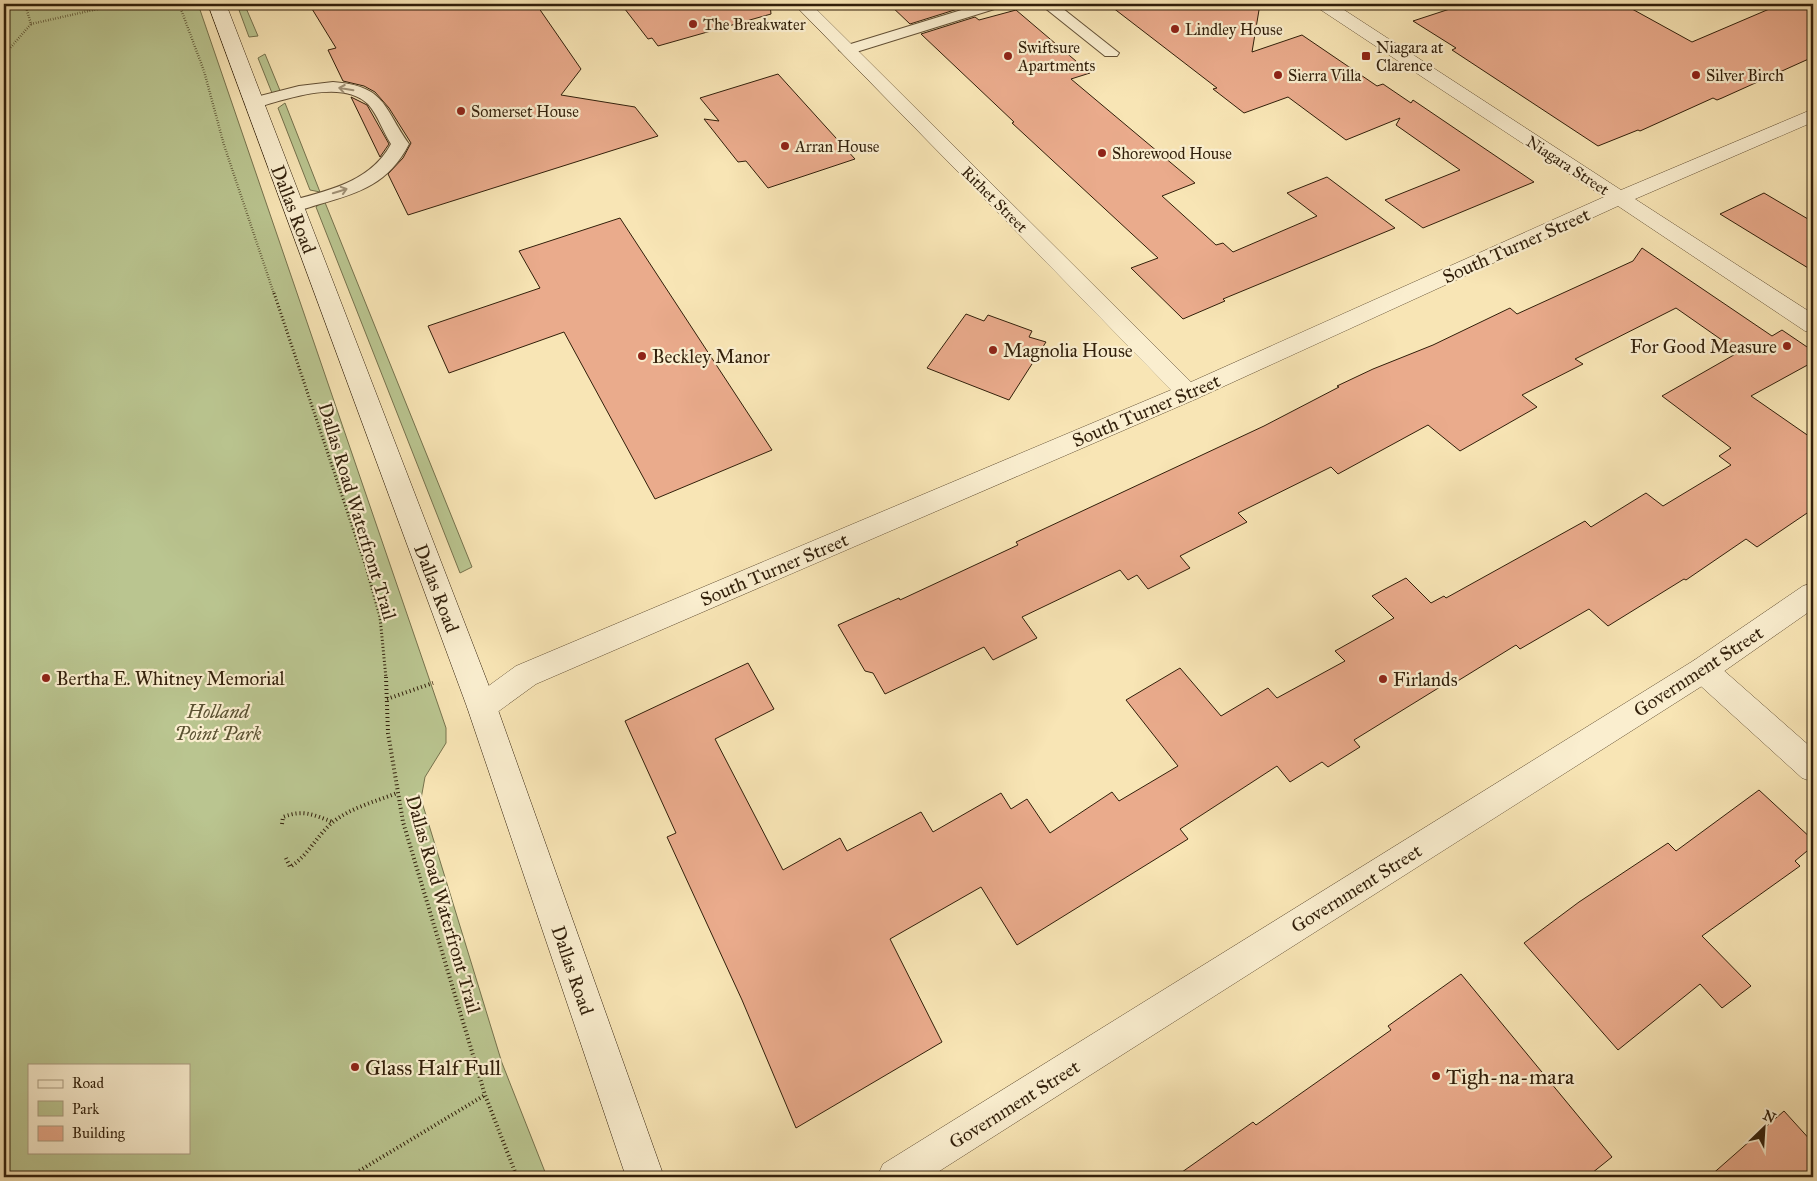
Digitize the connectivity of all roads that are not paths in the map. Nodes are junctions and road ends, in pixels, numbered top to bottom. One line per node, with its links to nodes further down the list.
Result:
1 (217, 4): 8 (street, Dallas Road)
2 (802, 4): 6 (street, Rithet Street)
3 (996, 4): 6 (lane)
4 (1048, 4): 7 (lane)
5 (1324, 4): 10 (street, Niagara Street)
6 (847, 50): 13 (street, Rithet Street)
7 (1111, 53)
8 (254, 103): 11 (street, Dallas Road); 11 (lane, one-way to 8)
9 (1813, 115): 10 (street, South Turner Street)
10 (1619, 198): 12 (street, Niagara Street); 13 (street, South Turner Street)
11 (293, 206): 16 (street, Dallas Road)
12 (1813, 324)
13 (1188, 393): 16 (street, South Turner Street)
14 (1813, 594): 15 (street, Government Street)
15 (1703, 670): 17 (street); 19 (street, Government Street)
16 (482, 707): 18 (street, Dallas Road)
17 (1813, 768)
18 (645, 1177)
19 (896, 1177)

